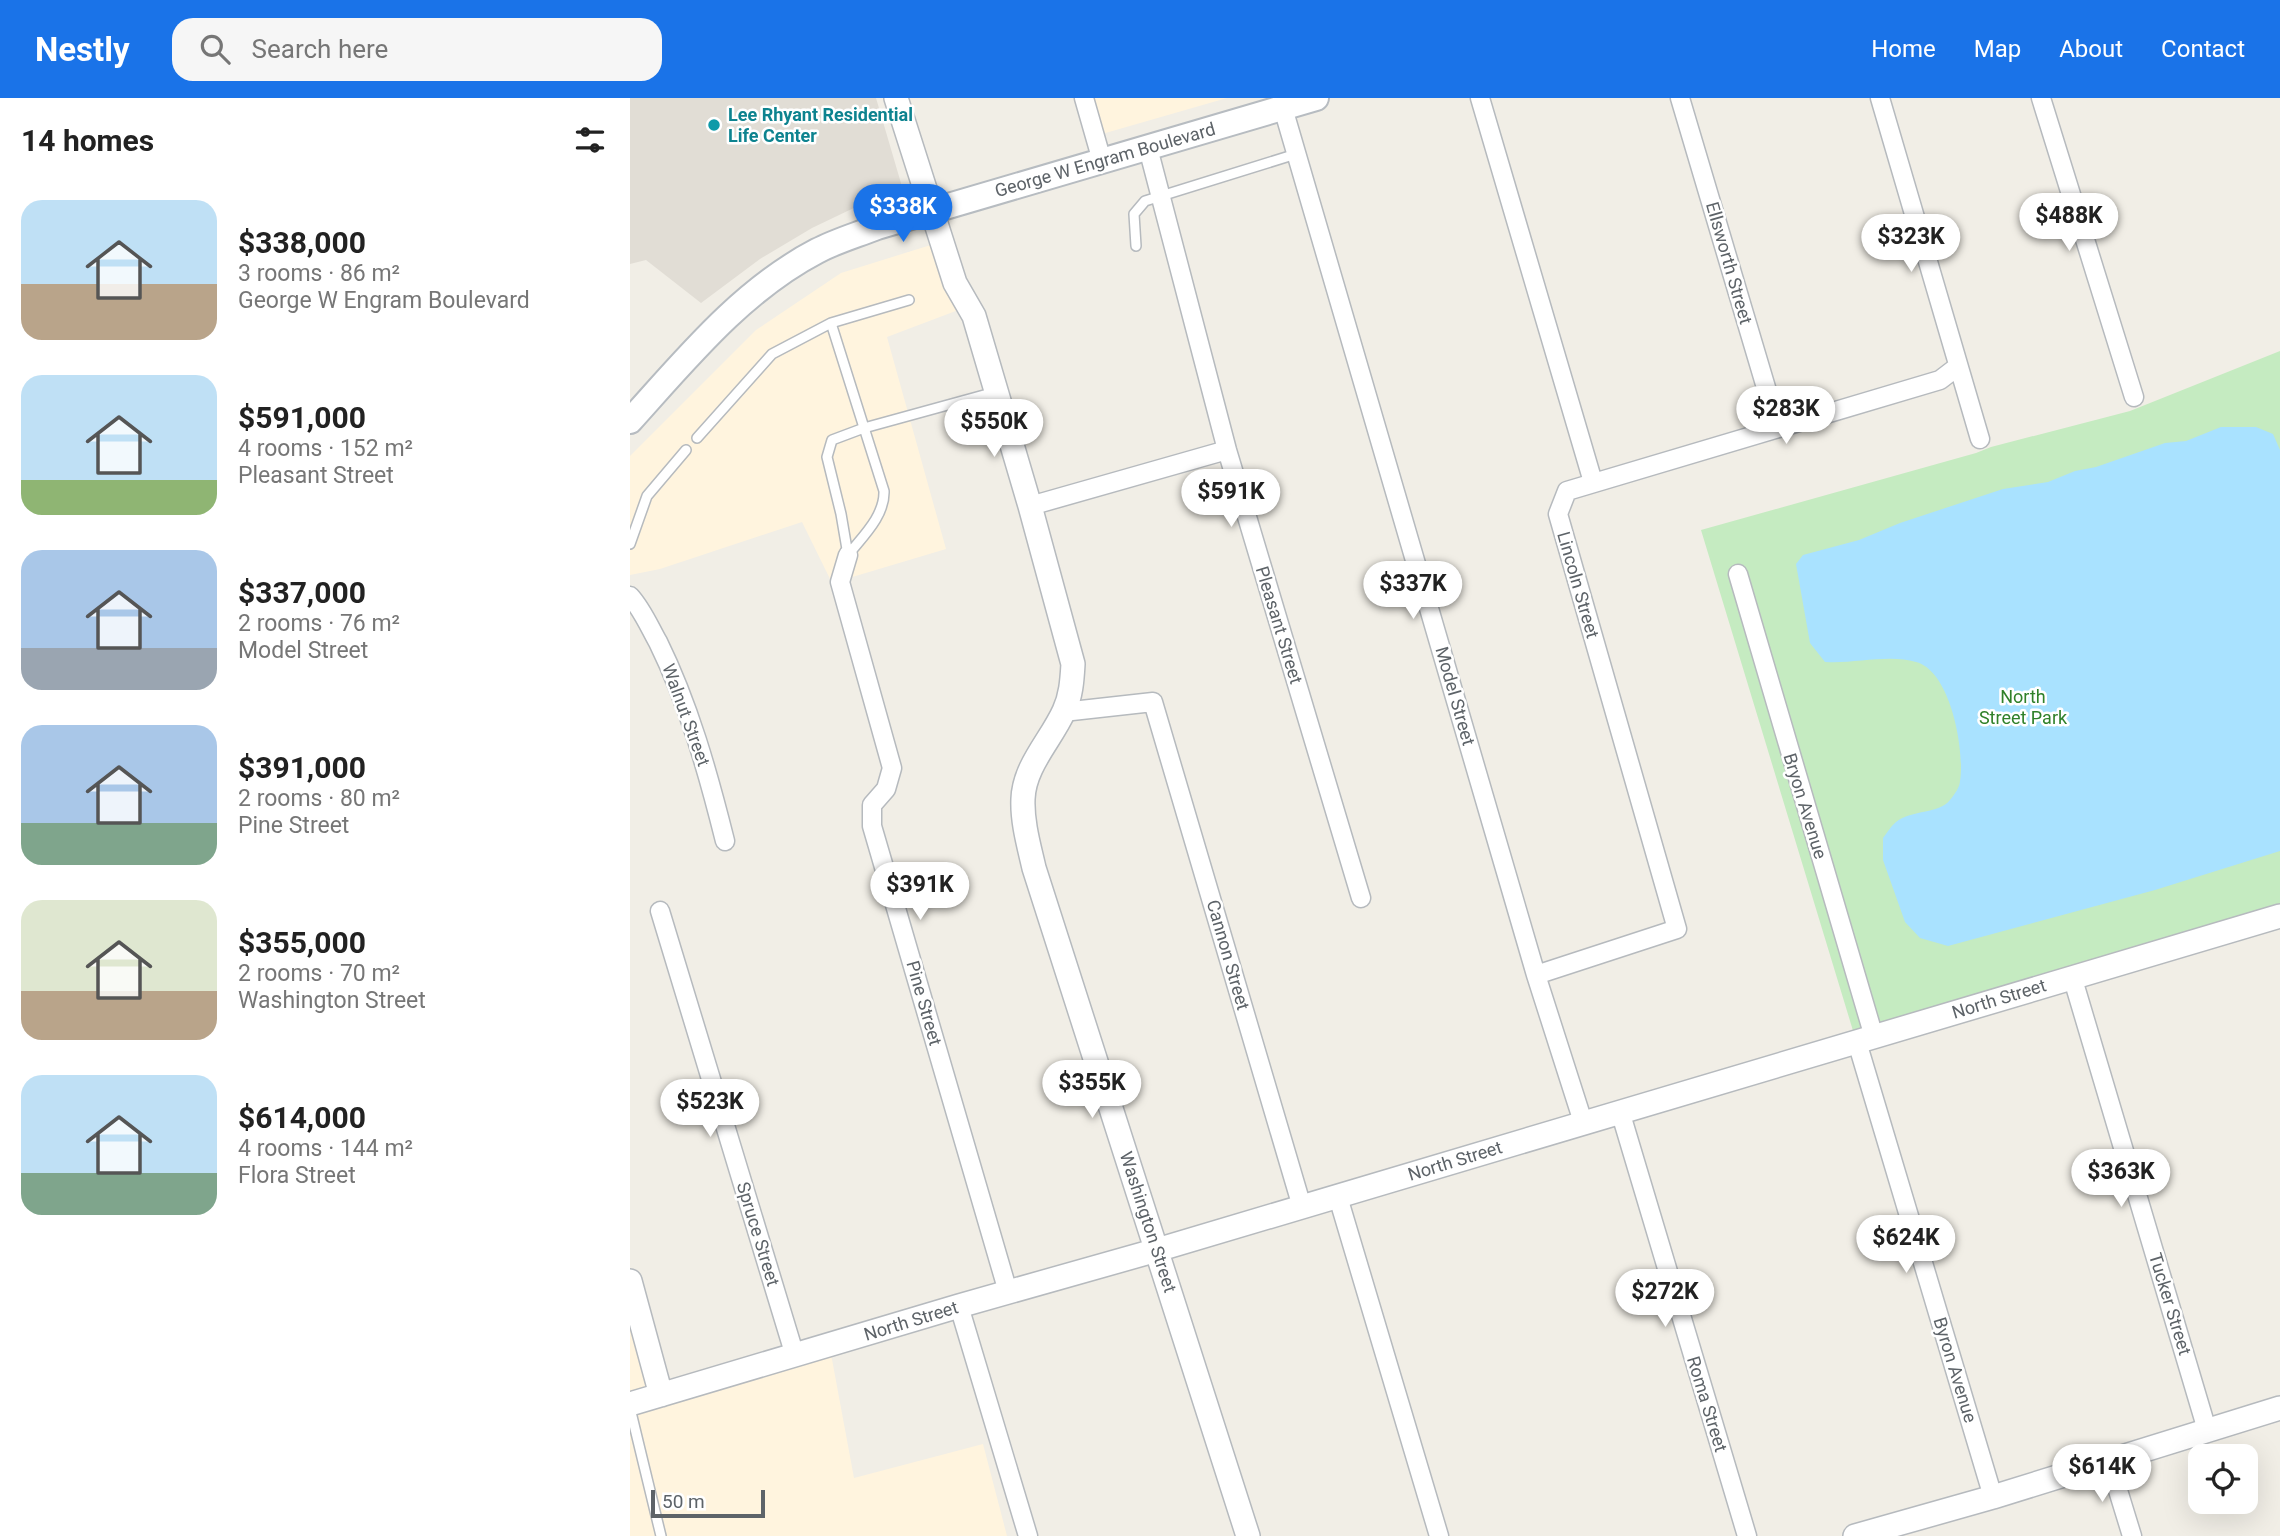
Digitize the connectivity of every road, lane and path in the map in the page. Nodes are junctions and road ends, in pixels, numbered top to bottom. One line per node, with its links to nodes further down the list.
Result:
1 (897, 98): 13 (street, Washington Street)
2 (1084, 98): 11 (street)
3 (1316, 98): 8 (main road, George W Engram Boulevard)
4 (1680, 98): 22 (street, Ellsworth Street)
5 (1880, 98): 17 (street)
6 (2040, 98): 19 (street)
7 (1483, 99): 27 (street)
8 (1267, 107): 9 (main road, George W Engram Boulevard); 10 (street, Model Street)
9 (1148, 148): 11 (main road, George W Engram Boulevard); 12 (street, Pleasant Street)
10 (1296, 154): 12 (lane); 38 (street, Model Street)
11 (1102, 161): 13 (main road, George W Engram Boulevard)
12 (1160, 195): 14 (lane); 26 (street, Pleasant Street)
13 (931, 212): 18 (street, Washington Street); 20 (main road, George W Engram Boulevard)
14 (1136, 246)
15 (909, 300): 16 (lane)
16 (831, 324): 21 (lane); 23 (lane)
17 (1958, 367): 22 (street, Lincoln Street); 24 (street)
18 (997, 391): 21 (lane); 28 (street, Washington Street)
19 (2134, 397)
20 (630, 421)
21 (864, 428): 30 (lane); 30 (lane)
22 (1777, 428): 27 (street, Lincoln Street)
23 (697, 438)
24 (1980, 439)
25 (686, 450): 29 (lane)
26 (1227, 450): 28 (street); 35 (street, Pleasant Street)
27 (1593, 482): 38 (street, Lincoln Street)
28 (1030, 506): 33 (street, Washington Street)
29 (630, 544)
30 (848, 555): 47 (street, Pine Street)
31 (1738, 574): 40 (street, Bryon Avenue)
32 (630, 596): 34 (street, Walnut Street)
33 (1063, 712): 44 (street, Cannon Street); 45 (street, Washington Street)
34 (725, 841)
35 (1361, 898)
36 (660, 911): 49 (street, Spruce Street)
37 (2280, 916): 39 (street, North Street)
38 (1536, 975): 42 (street, Model Street)
39 (2072, 976): 40 (street, North Street); 53 (street, Tucker Street)
40 (1866, 1040): 41 (street, North Street); 55 (street, Byron Avenue)
41 (1620, 1111): 42 (street, North Street); 60 (street, Roma Street)
42 (1583, 1122): 43 (street, North Street)
43 (1338, 1197): 44 (street, North Street); 59 (street)
44 (1302, 1207): 45 (street, North Street)
45 (1157, 1251): 47 (street, North Street); 58 (street, Washington Street)
46 (630, 1281): 50 (street)
47 (1009, 1292): 48 (street, North Street)
48 (959, 1306): 49 (street, North Street); 57 (street)
49 (796, 1356): 50 (street, North Street)
50 (661, 1395): 51 (street, North Street)
51 (630, 1406): 56 (lane)
52 (2280, 1408): 53 (street)
53 (2207, 1430): 54 (street)
54 (2109, 1461): 55 (street); 62 (street)
55 (1993, 1497): 61 (street)
56 (661, 1536)
57 (1028, 1536)
58 (1248, 1536)
59 (1440, 1536)
60 (1746, 1536)
61 (1855, 1536)
62 (2132, 1536)

